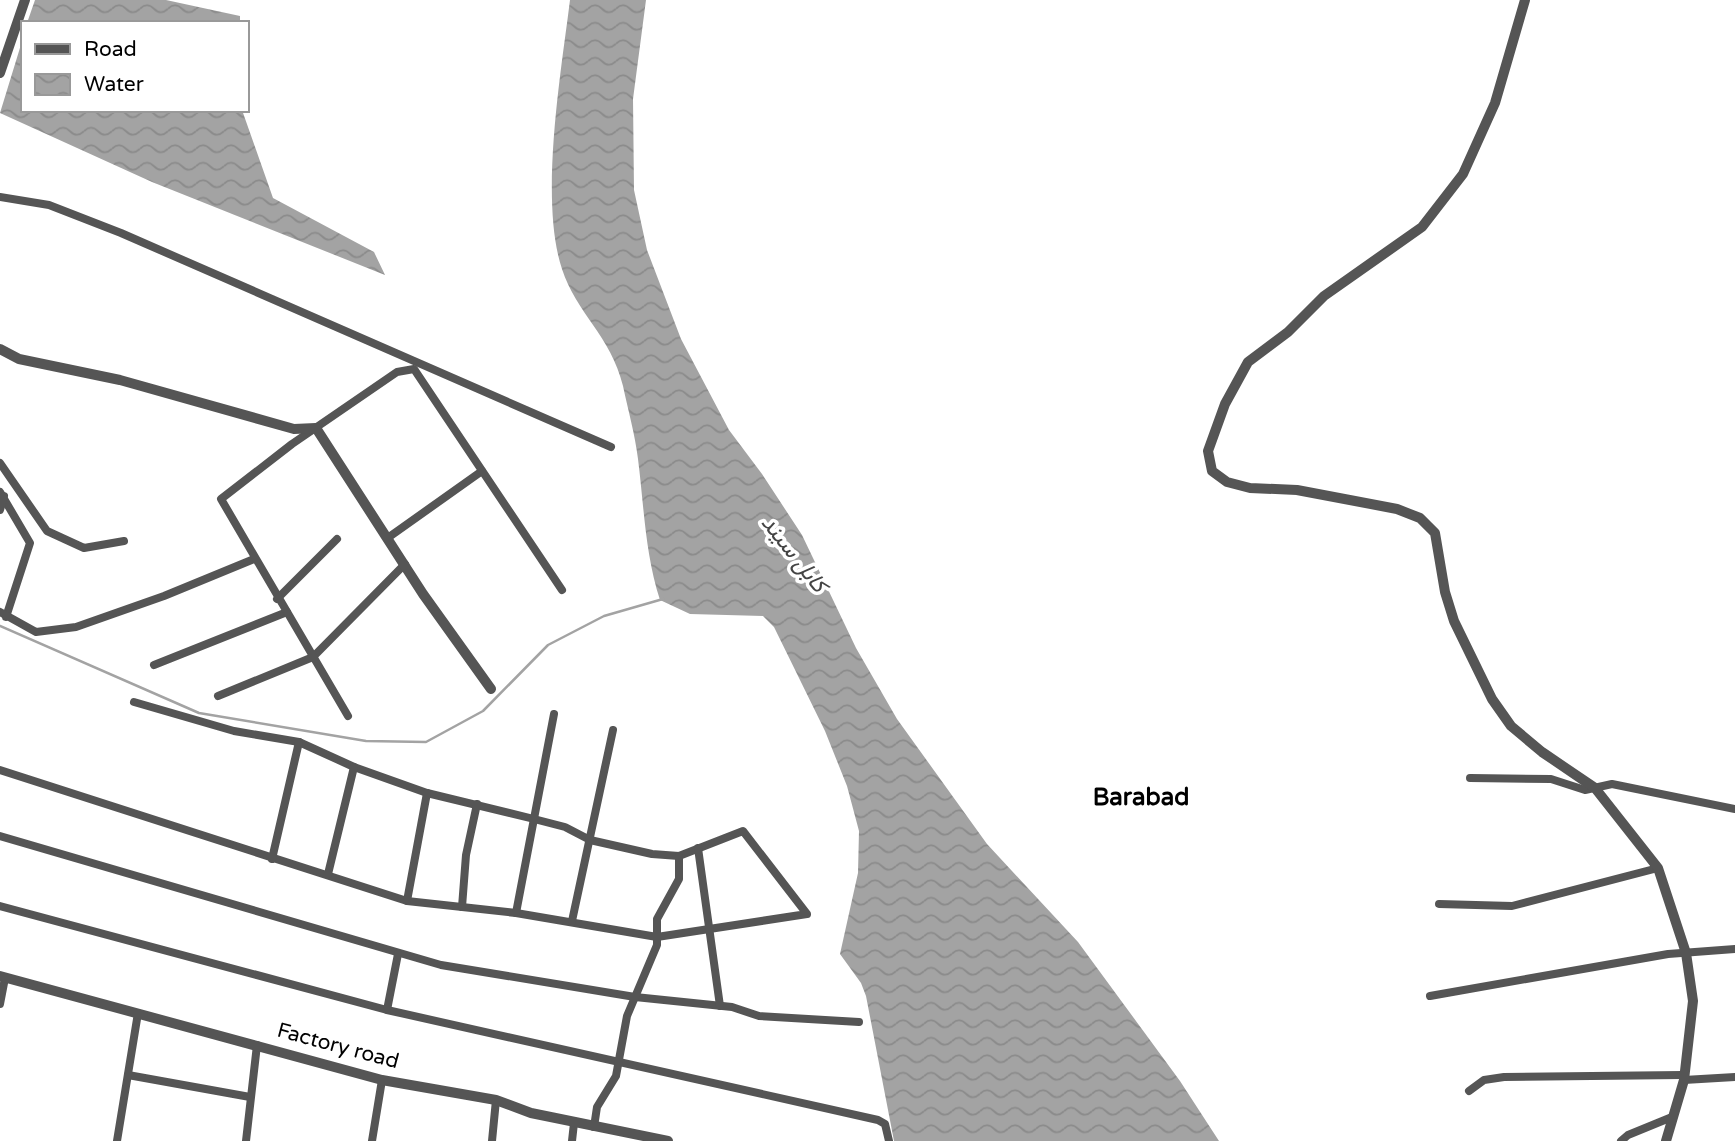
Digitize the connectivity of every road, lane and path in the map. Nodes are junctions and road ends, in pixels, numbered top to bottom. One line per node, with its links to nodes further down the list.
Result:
1 (25, 0): 3 (street)
2 (1525, 0): 33 (street)
3 (0, 73)
4 (0, 197): 7 (street)
5 (0, 349): 6 (street)
6 (316, 428): 9 (street); 12 (street); 15 (street)
7 (611, 447)
8 (0, 463): 14 (street)
9 (482, 471): 12 (street); 17 (street)
10 (2, 494): 11 (street); 20 (street)
11 (0, 510)
12 (389, 537): 16 (street)
13 (337, 539): 18 (street)
14 (124, 541)
15 (254, 559): 18 (street); 20 (street)
16 (405, 564): 21 (street); 23 (street)
17 (562, 590)
18 (277, 599): 19 (street)
19 (287, 612): 21 (street); 22 (street)
20 (3, 614)
21 (313, 657): 24 (street); 27 (street)
22 (154, 665)
23 (491, 689)
24 (218, 696)
25 (134, 702): 29 (street)
26 (554, 714): 37 (street)
27 (348, 716)
28 (613, 730): 39 (street)
29 (299, 742): 30 (street); 42 (street)
30 (354, 767): 34 (street); 44 (street)
31 (0, 770): 42 (street)
32 (1470, 778): 33 (street)
33 (1595, 788): 36 (street); 43 (street)
34 (427, 793): 35 (street); 45 (street)
35 (477, 804): 37 (street); 48 (street)
36 (1735, 808)
37 (534, 818): 39 (street); 49 (street)
38 (0, 836): 55 (street)
39 (590, 840): 41 (street); 50 (street)
40 (698, 848): 41 (street); 51 (street); 51 (street)
41 (679, 856): 52 (street)
42 (272, 859): 44 (street)
43 (1658, 868): 46 (street); 54 (street)
44 (328, 874): 45 (street)
45 (407, 901): 48 (street)
46 (1439, 904)
47 (0, 906): 61 (street)
48 (462, 907): 49 (street)
49 (516, 913): 50 (street)
50 (572, 921): 52 (street)
51 (710, 928): 52 (street); 60 (street)
52 (657, 937): 58 (street)
53 (1735, 949): 54 (street)
54 (1686, 953): 57 (street); 67 (street)
55 (398, 954): 58 (street); 61 (street)
56 (3, 977): 59 (street); 62 (street, Factory road)
57 (1430, 996)
58 (635, 997): 60 (street); 65 (street)
59 (0, 1004)
60 (720, 1006): 63 (street)
61 (387, 1010): 65 (street)
62 (138, 1013): 64 (street, Factory road); 66 (street)
63 (859, 1022)
64 (257, 1045): 69 (street, Factory road); 71 (street)
65 (620, 1059): 75 (street); 82 (street)
66 (128, 1075): 71 (street); 76 (street)
67 (1683, 1077): 68 (street); 70 (street); 73 (street)
68 (1735, 1077)
69 (382, 1080): 72 (street, Factory road); 78 (street)
70 (1469, 1091)
71 (250, 1097): 77 (street)
72 (496, 1100): 74 (street, Factory road); 79 (street)
73 (1672, 1117): 83 (street); 84 (street)
74 (574, 1123): 75 (street, Factory road); 80 (street)
75 (594, 1127): 81 (street, Factory road)
76 (117, 1141)
77 (246, 1141)
78 (372, 1141)
79 (492, 1141)
80 (572, 1141)
81 (668, 1141)
82 (889, 1141)
83 (1621, 1141)
84 (1666, 1141)

